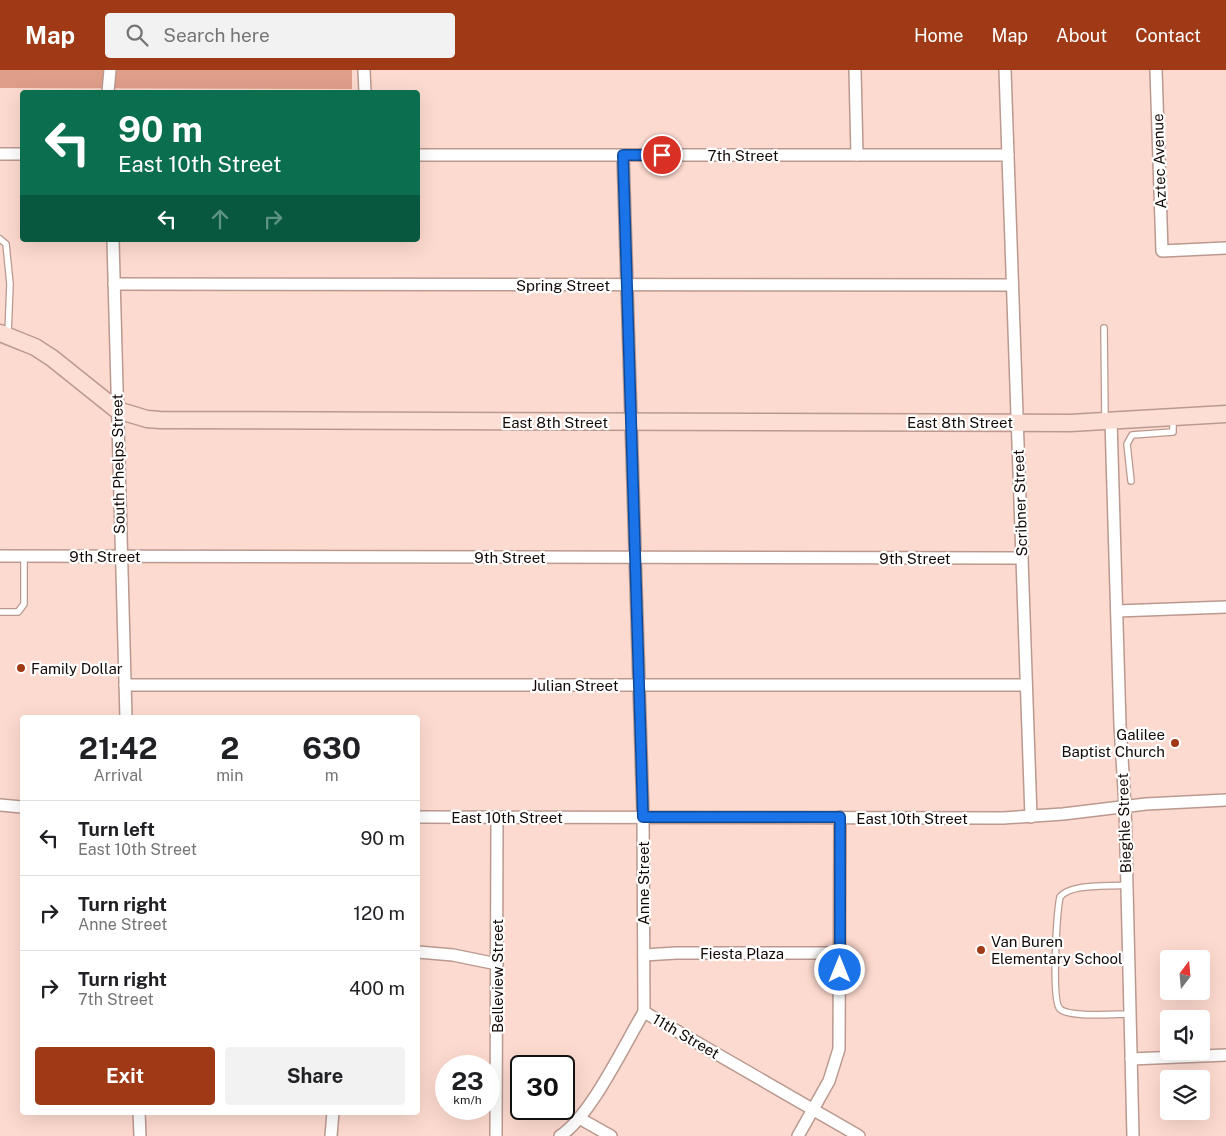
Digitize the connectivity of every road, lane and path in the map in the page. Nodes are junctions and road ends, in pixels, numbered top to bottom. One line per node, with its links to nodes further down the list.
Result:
1 (110, 70): 6 (street)
2 (364, 70): 7 (street)
3 (855, 70): 12 (street)
4 (1005, 70): 13 (street, Scribner Street)
5 (1156, 70): 16 (street, Aztec Avenue)
6 (108, 90)
7 (365, 90)
8 (0, 154): 9 (street)
9 (20, 154)
10 (420, 155): 11 (street, 7th Street)
11 (623, 155): 12 (street, 7th Street); 18 (street, Anne Street)
12 (857, 155): 13 (street, 7th Street)
13 (1008, 155): 19 (street, Scribner Street)
14 (0, 240): 21 (lane)
15 (113, 242): 17 (street, South Phelps Street)
16 (1226, 248)
17 (114, 284): 18 (street, Spring Street); 22 (street, South Phelps Street)
18 (626, 284): 19 (street, Spring Street); 26 (street, Anne Street)
19 (1012, 285): 27 (street, Scribner Street)
20 (1104, 328): 25 (lane)
21 (4, 334): 22 (street, East 8th Street)
22 (117, 410): 26 (street, East 8th Street); 31 (street, South Phelps Street)
23 (1226, 414): 24 (street, East 8th Street)
24 (1173, 417): 25 (street, East 8th Street); 28 (lane)
25 (1108, 421): 27 (street, East 8th Street); 35 (street, Bieghle Street)
26 (631, 422): 27 (street, East 8th Street); 32 (street, Anne Street)
27 (1017, 422): 33 (street, Scribner Street)
28 (1131, 482)
29 (0, 556): 30 (street, 9th Street)
30 (24, 556): 31 (street, 9th Street); 36 (lane)
31 (121, 556): 32 (street, 9th Street); 37 (street, South Phelps Street)
32 (635, 557): 33 (street, 9th Street); 38 (street, Anne Street)
33 (1021, 558): 39 (street, Scribner Street)
34 (1226, 607): 35 (street)
35 (1117, 611): 43 (street, Bieghle Street)
36 (0, 612)
37 (125, 685): 38 (street, Julian Street); 40 (street, South Phelps Street)
38 (640, 685): 39 (street, Julian Street); 47 (street, Anne Street)
39 (1026, 685): 49 (street, Scribner Street)
40 (126, 715)
41 (1226, 800): 43 (street, East 10th Street)
42 (0, 805): 44 (street)
43 (1125, 806): 49 (street, East 10th Street); 50 (street, Bieghle Street)
44 (20, 807)
45 (420, 817): 46 (street, East 10th Street)
46 (497, 817): 47 (street, East 10th Street); 54 (street, Belleview Street)
47 (643, 817): 48 (street, East 10th Street); 53 (street, Anne Street)
48 (840, 817): 49 (street, East 10th Street); 52 (street)
49 (1031, 817)
50 (1126, 885): 56 (street, Bieghle Street); 56 (lane)
51 (420, 952): 54 (street)
52 (840, 953): 53 (street, Fiesta Plaza); 59 (street)
53 (644, 955): 55 (street, Anne Street)
54 (497, 964): 66 (street, Belleview Street)
55 (644, 1012): 59 (street, 11th Street); 62 (street, 11th Street)
56 (1130, 1014): 58 (street, Bieghle Street)
57 (1226, 1056): 58 (street)
58 (1131, 1059): 70 (street, Bieghle Street)
59 (814, 1110): 68 (street); 69 (street, 11th Street)
60 (139, 1115): 64 (street)
61 (333, 1115): 65 (street)
62 (580, 1118): 63 (street); 67 (street, 11th Street)
63 (609, 1135)
64 (140, 1136)
65 (331, 1136)
66 (496, 1136)
67 (560, 1136)
68 (798, 1136)
69 (859, 1136)
70 (1133, 1136)

